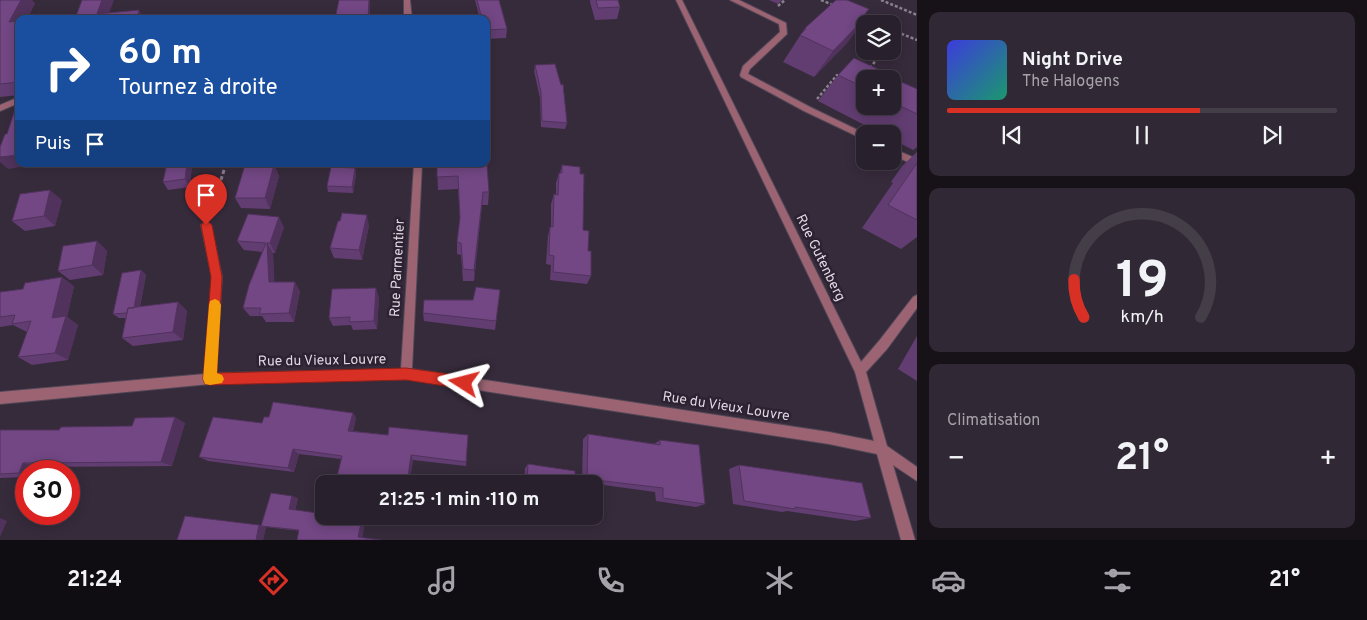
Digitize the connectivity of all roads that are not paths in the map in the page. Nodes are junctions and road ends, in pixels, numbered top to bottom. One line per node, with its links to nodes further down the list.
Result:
1 (407, 0): 4 (street)
2 (679, 0): 13 (street, Rue Gutenberg)
3 (733, 0): 7 (street)
4 (408, 15)
5 (15, 102): 6 (street)
6 (0, 108)
7 (856, 133)
8 (901, 155): 9 (street)
9 (917, 163)
10 (418, 167): 14 (street, Rue Parmentier)
11 (206, 225): 15 (street)
12 (917, 300): 13 (street)
13 (860, 372): 17 (street, Rue Gutenberg)
14 (406, 374): 15 (street, Rue du Vieux Louvre); 17 (street, Rue du Vieux Louvre)
15 (210, 379): 16 (street, Rue du Vieux Louvre)
16 (0, 398)
17 (880, 448): 18 (street); 19 (street, Rue Gutenberg)
18 (917, 475)
19 (908, 540)

